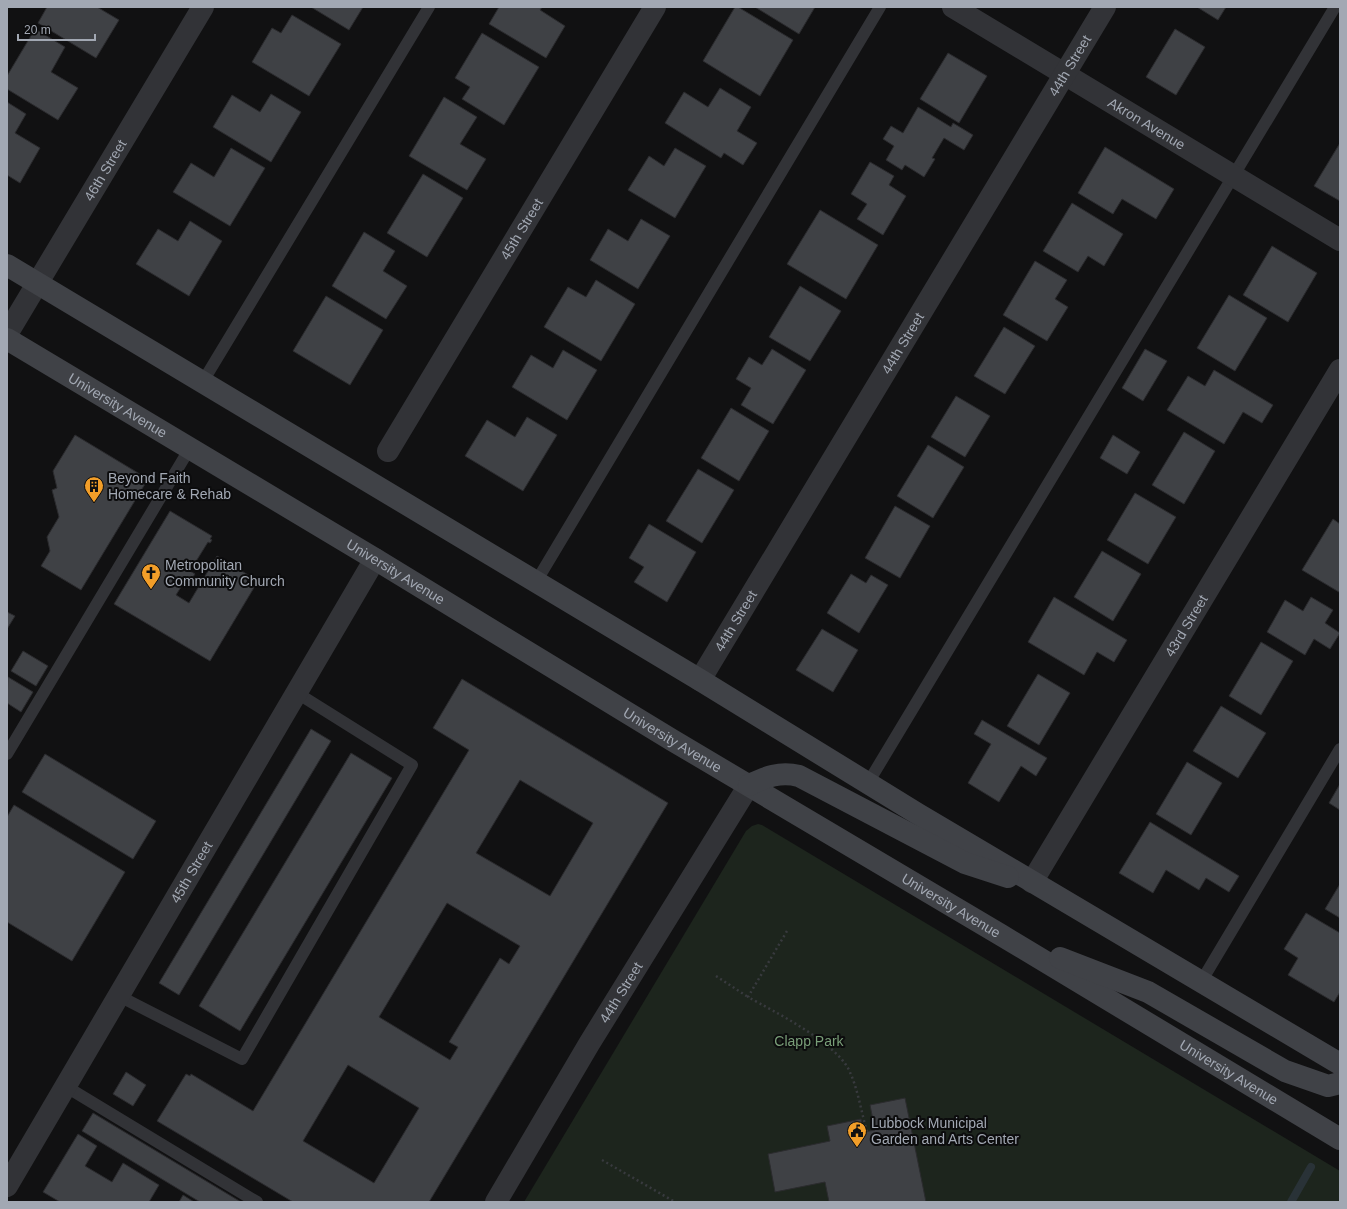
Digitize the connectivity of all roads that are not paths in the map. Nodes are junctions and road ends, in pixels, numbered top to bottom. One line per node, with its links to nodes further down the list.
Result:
1 (203, 7): 12 (street, 46th Street)
2 (429, 7): 16 (lane)
3 (655, 7): 18 (street, 45th Street)
4 (880, 7): 20 (lane)
5 (953, 7): 8 (street, Akron Avenue)
6 (1105, 7): 8 (street, 44th Street)
7 (1335, 7): 9 (lane)
8 (1065, 74): 9 (street, Akron Avenue); 21 (street, 44th Street)
9 (1233, 175): 10 (street, Akron Avenue); 25 (lane)
10 (1340, 240)
11 (7, 265): 12 (main road)
12 (37, 283): 13 (street, 46th Street); 16 (main road)
13 (7, 334)
14 (7, 339): 17 (main road, University Avenue)
15 (1340, 370): 27 (street, 43rd Street)
16 (202, 383): 20 (main road)
17 (190, 448): 19 (main road, University Avenue); 24 (lane)
18 (388, 451)
19 (375, 559): 22 (street, 45th Street); 26 (main road, University Avenue)
20 (536, 582): 21 (main road)
21 (700, 680): 25 (main road)
22 (297, 693): 30 (street, 45th Street); 30 (lane)
23 (1340, 750): 29 (lane)
24 (7, 754)
25 (868, 784): 27 (main road)
26 (749, 785): 27 (main road); 28 (main road, University Avenue); 37 (street, 44th Street)
27 (1032, 882): 29 (main road)
28 (1001, 935): 32 (main road); 34 (main road, University Avenue)
29 (1201, 982): 31 (main road)
30 (119, 996): 33 (street, 45th Street)
31 (1340, 1064)
32 (1340, 1083)
33 (65, 1086): 35 (street, 45th Street); 36 (lane)
34 (1340, 1139)
35 (7, 1186)
36 (257, 1202)
37 (496, 1202)

